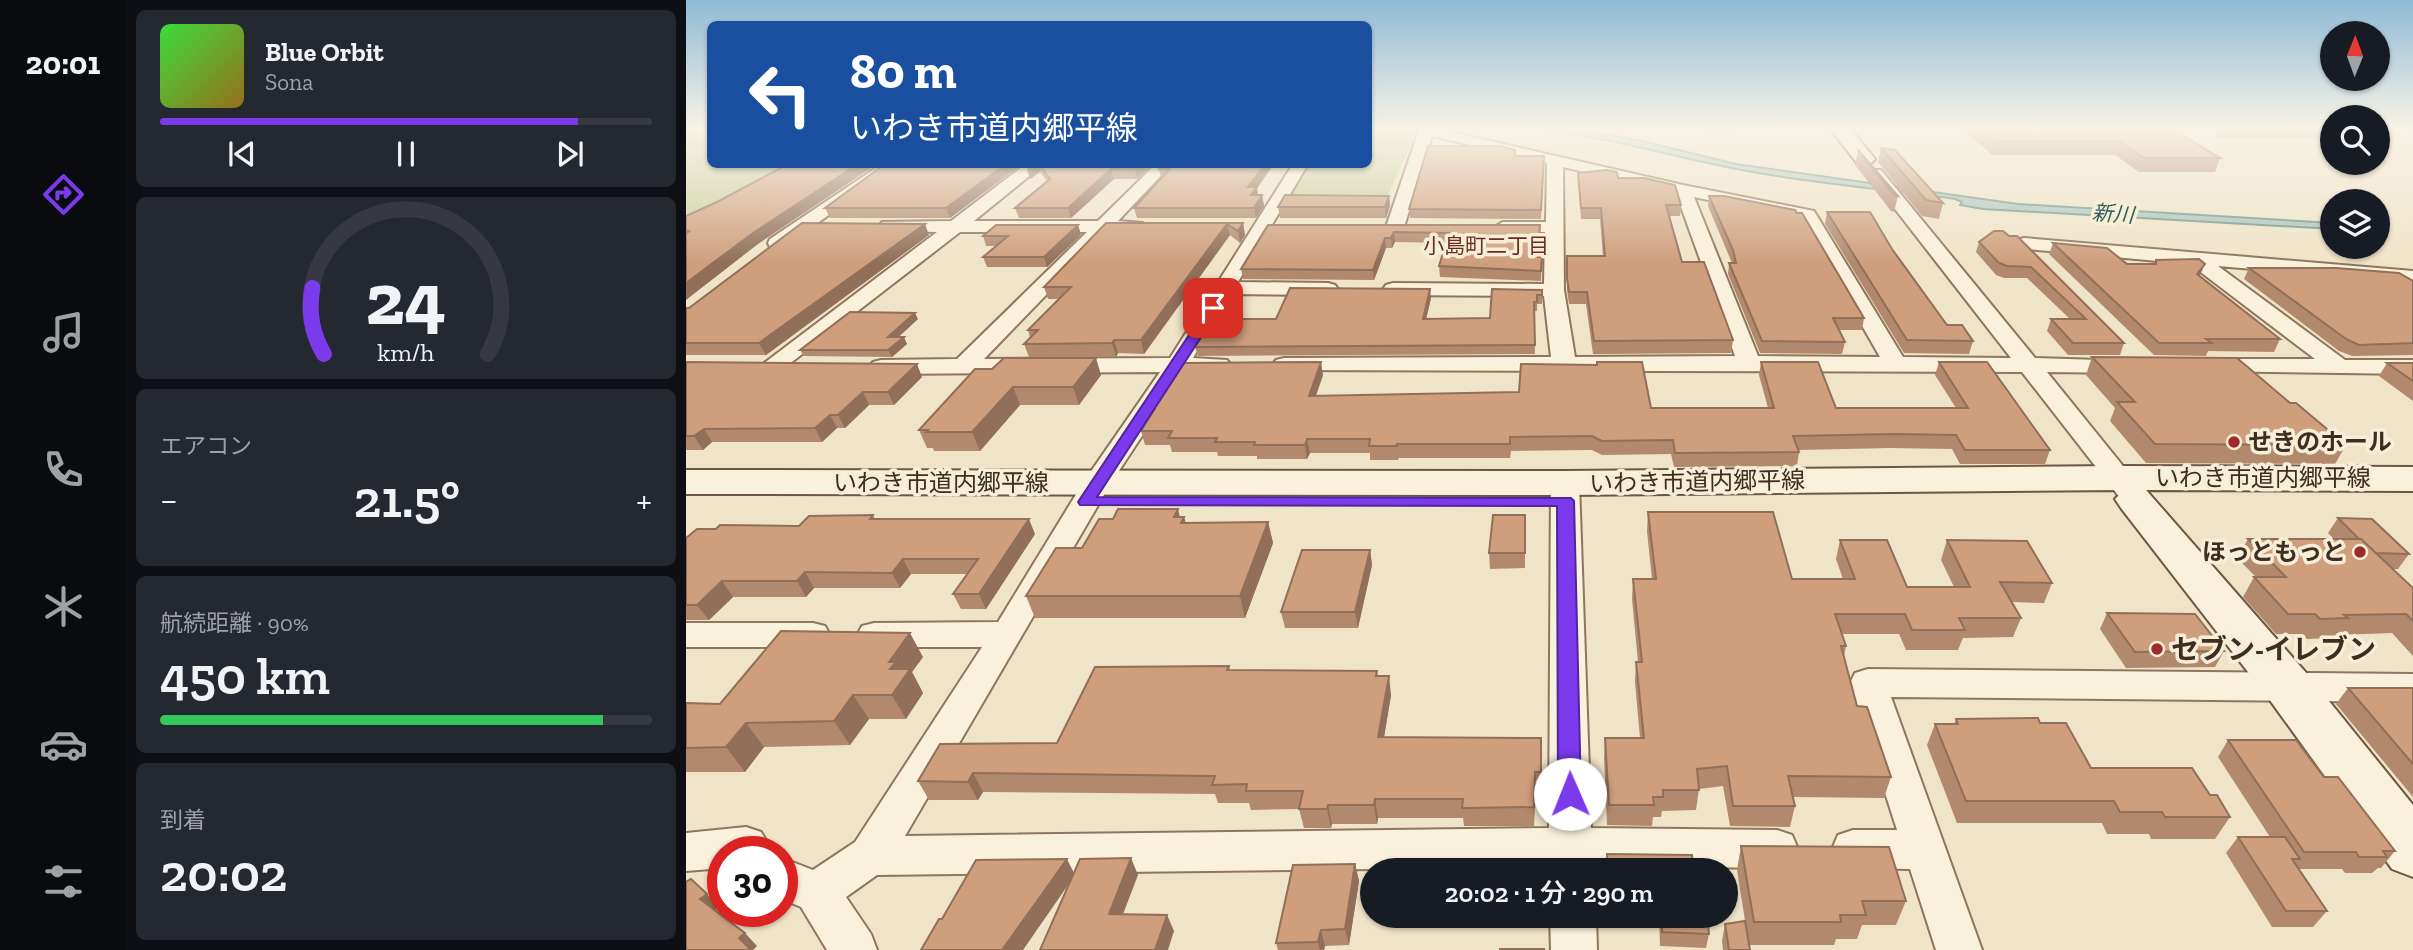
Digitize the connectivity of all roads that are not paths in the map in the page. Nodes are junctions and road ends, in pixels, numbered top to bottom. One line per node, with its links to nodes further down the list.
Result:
1 (878, 174): 10 (street)
2 (1024, 174): 20 (street)
3 (1155, 174): 21 (street)
4 (1295, 174): 15 (street)
5 (1411, 174): 17 (street)
6 (1555, 174): 19 (street)
7 (1611, 174): 9 (street)
8 (1876, 174): 34 (street)
9 (1683, 190): 31 (street); 32 (street)
10 (804, 226): 11 (street); 22 (street)
11 (830, 226)
12 (870, 226): 20 (street)
13 (1155, 227): 21 (street)
14 (1235, 227): 15 (street)
15 (1262, 227): 16 (street); 26 (street)
16 (1288, 227)
17 (1395, 227)
18 (1487, 227): 19 (street)
19 (1553, 227): 29 (street)
20 (954, 228): 21 (street); 38 (street)
21 (1102, 228): 41 (street)
22 (766, 250)
23 (2196, 259): 24 (street); 25 (street); 42 (street)
24 (2042, 263)
25 (2408, 279)
26 (1226, 288): 27 (street); 36 (street)
27 (1349, 289)
28 (1376, 289): 29 (street)
29 (1554, 290): 33 (street)
30 (2128, 347): 34 (street)
31 (1749, 363): 32 (street); 33 (street)
32 (1895, 363): 34 (street)
33 (1564, 364): 36 (street)
34 (2028, 365): 46 (street)
35 (747, 366): 38 (street)
36 (1177, 366): 41 (street); 47 (street)
37 (2188, 366): 42 (street)
38 (771, 367): 39 (street)
39 (812, 367)
40 (853, 367): 41 (street)
41 (963, 367)
42 (2340, 367): 43 (street)
43 (2413, 367)
44 (2413, 479): 46 (street, いわき市道内郷平線)
45 (686, 482): 47 (street, いわき市道内郷平線)
46 (2127, 488): 48 (street, いわき市道内郷平線); 49 (street, いわき市道内郷平線); 54 (street)
47 (1091, 492): 48 (street, いわき市道内郷平線); 50 (street, いわき市道内郷平線); 52 (street)
48 (1565, 492): 60 (street)
49 (2413, 500)
50 (686, 503)
51 (686, 635): 52 (street)
52 (1008, 635): 59 (street)
53 (2413, 688): 54 (street)
54 (2290, 689): 56 (street); 57 (street)
55 (707, 850): 58 (street)
56 (1926, 850): 60 (street); 65 (street)
57 (2413, 850)
58 (686, 852)
59 (870, 856): 60 (street); 61 (street)
60 (1571, 858)
61 (800, 885): 63 (street)
62 (1573, 928): 64 (street)
63 (854, 950)
64 (1574, 950)
65 (1959, 950)

